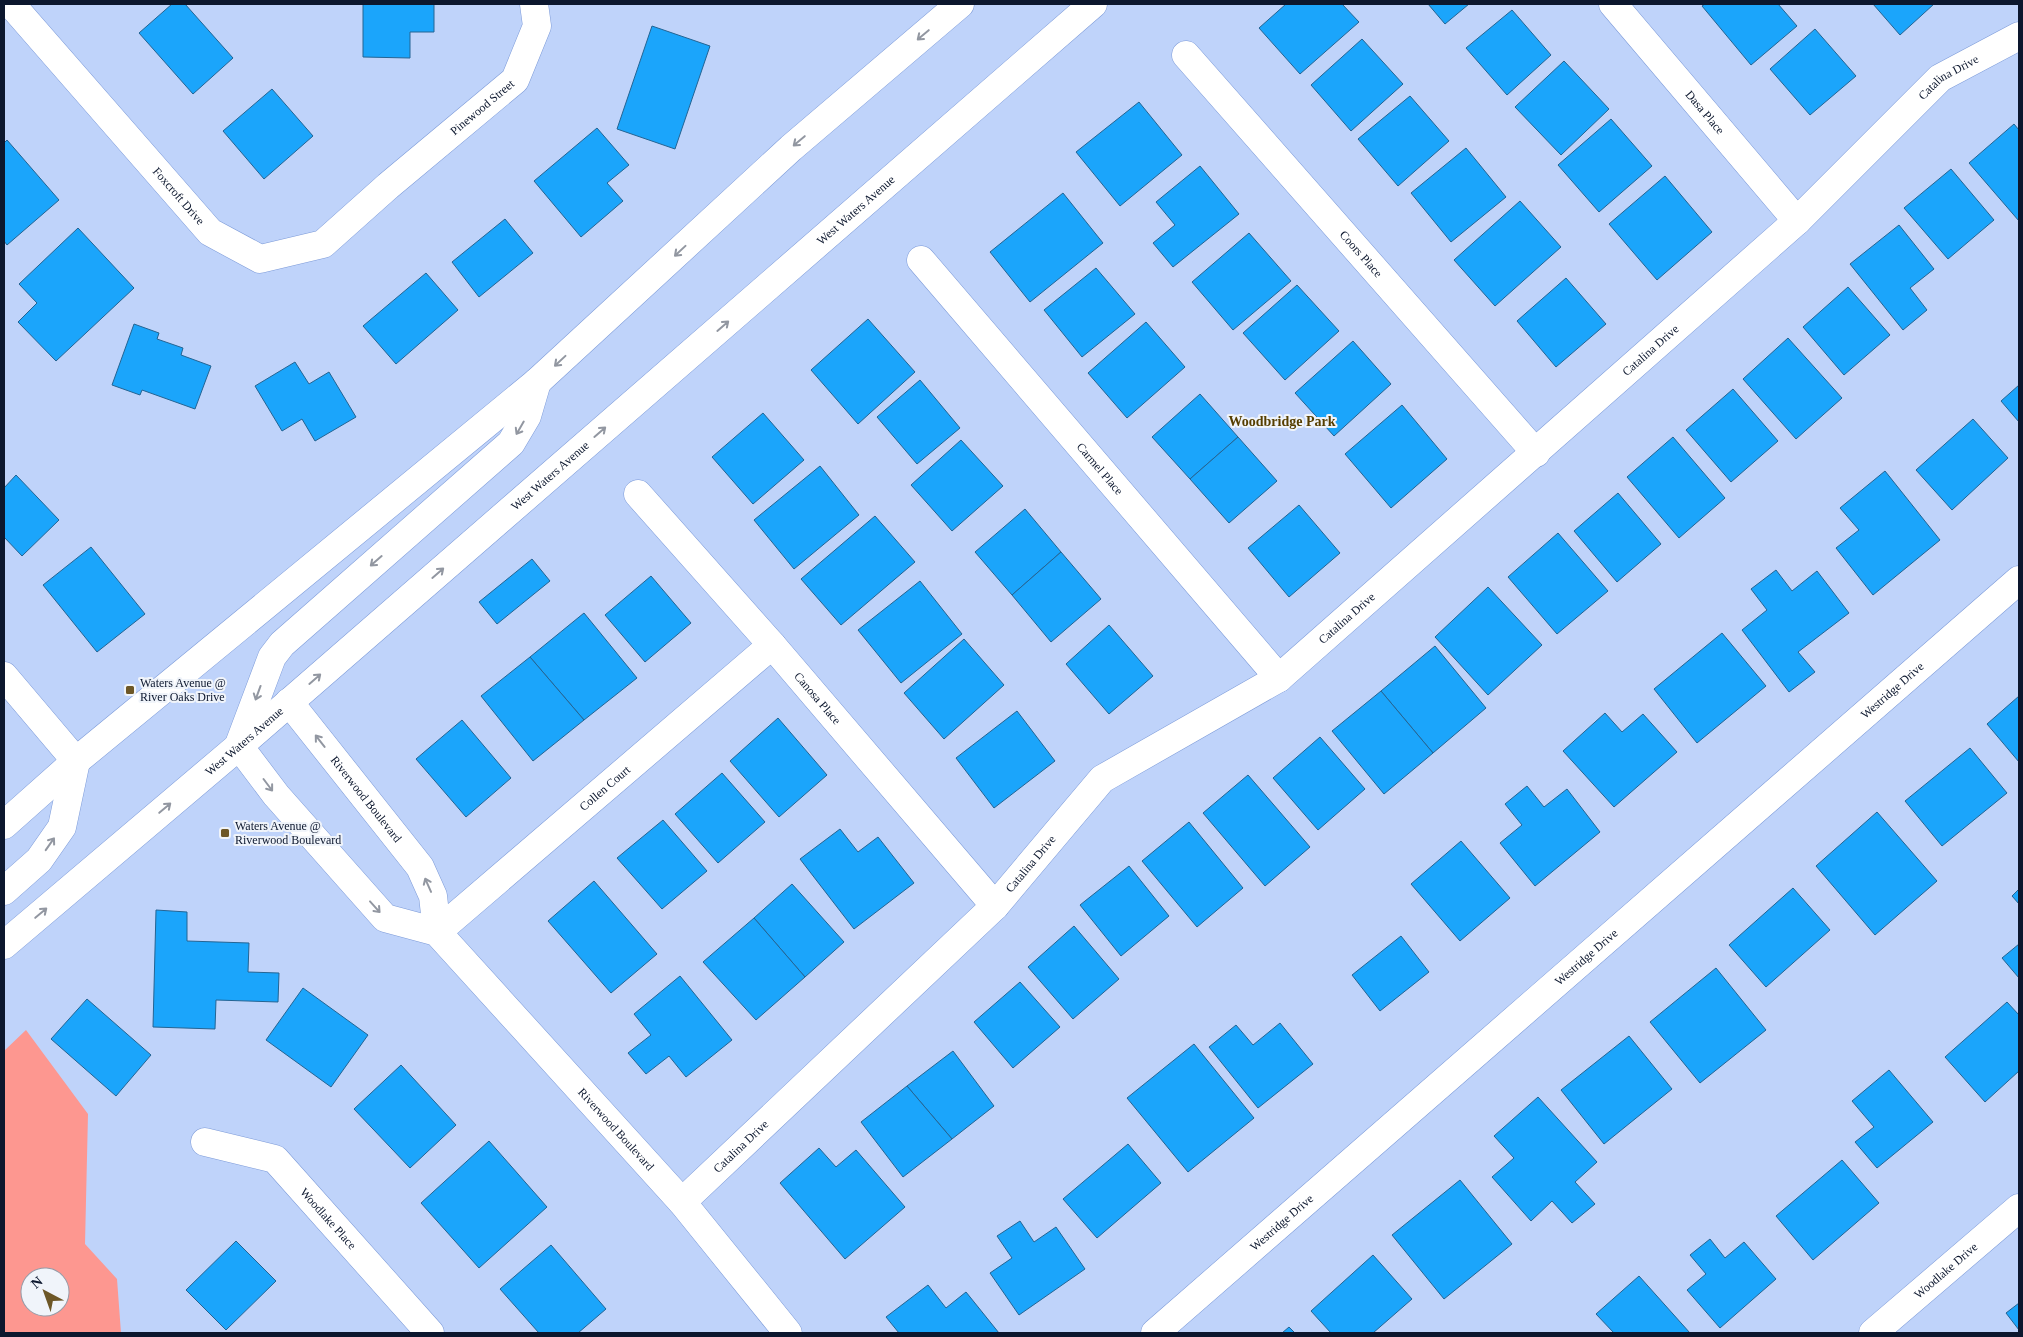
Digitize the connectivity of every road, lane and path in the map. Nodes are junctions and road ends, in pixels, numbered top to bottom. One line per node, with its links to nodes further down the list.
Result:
1 (12, 4): 8 (street, Foxcroft Drive)
2 (534, 4): 8 (street, Pinewood Street)
3 (960, 4): 11 (street, one-way to 11)
4 (1093, 4): 18 (street, West Waters Avenue, one-way to 4)
5 (1613, 4): 9 (street, Dasa Place)
6 (2019, 36): 9 (street, Catalina Drive)
7 (1186, 55): 12 (street, Coors Place)
8 (388, 186)
9 (1797, 221): 12 (street, Catalina Drive)
10 (921, 260): 17 (street, Carmel Place)
11 (537, 382): 19 (street, one-way to 19); 20 (street)
12 (1536, 453): 17 (street, Catalina Drive)
13 (638, 494): 15 (street, Canosa Place)
14 (2019, 580): 31 (street, Westridge Drive)
15 (772, 645): 23 (street, Canosa Place); 24 (street, Collen Court)
16 (4, 676): 20 (street)
17 (1279, 678): 23 (street, Catalina Drive)
18 (289, 702): 19 (street, West Waters Avenue); 24 (street, Riverwood Boulevard, one-way to 18)
19 (239, 746): 24 (street, one-way to 24); 25 (street, West Waters Avenue, one-way to 19)
20 (76, 761): 21 (street); 22 (street, one-way to 20)
21 (4, 825)
22 (4, 891)
23 (995, 906): 27 (street, Catalina Drive)
24 (437, 932): 27 (street, Riverwood Boulevard)
25 (4, 945)
26 (205, 1142): 29 (street, Woodlake Place)
27 (682, 1202): 30 (street, Riverwood Boulevard)
28 (2019, 1208): 32 (street, Woodlake Drive)
29 (430, 1333)
30 (788, 1333)
31 (1155, 1333)
32 (1873, 1333)

